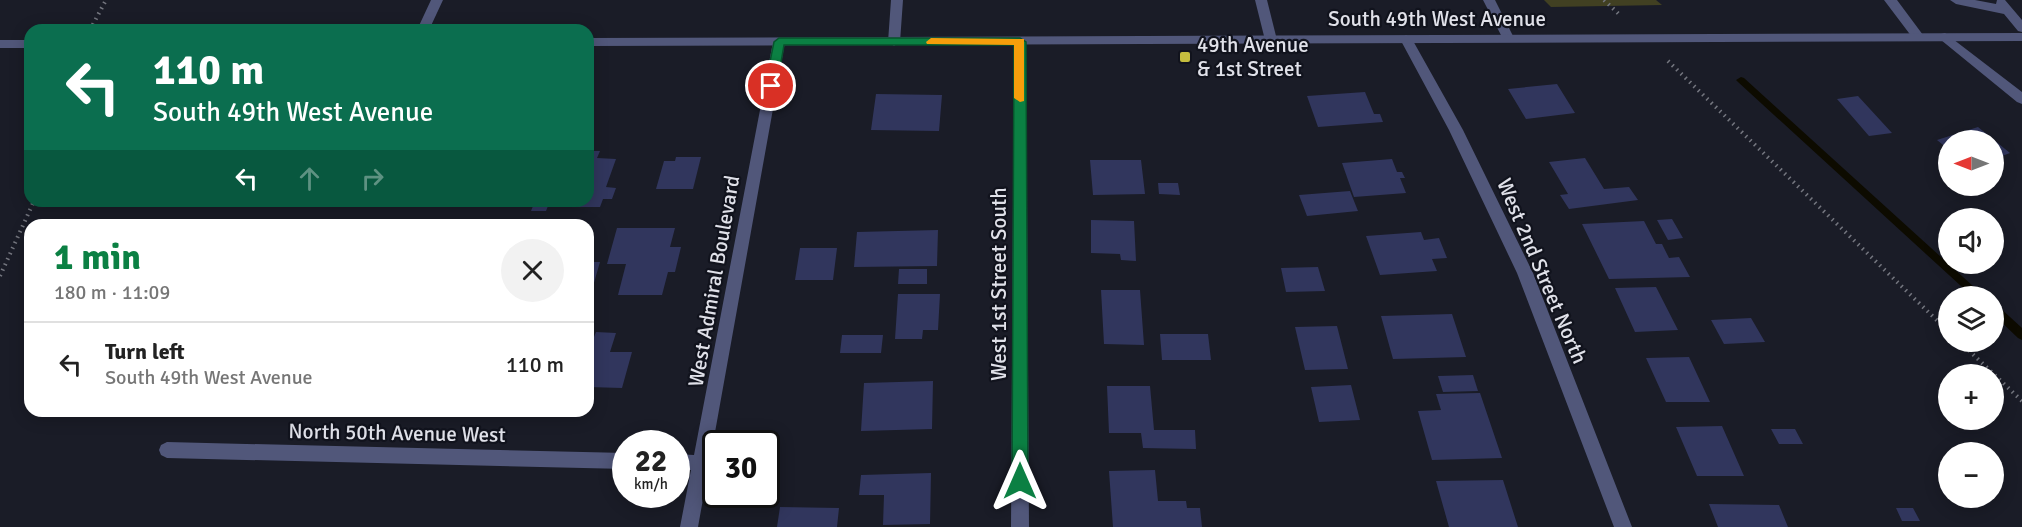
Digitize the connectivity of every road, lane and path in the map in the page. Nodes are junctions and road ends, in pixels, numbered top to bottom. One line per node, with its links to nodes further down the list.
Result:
1 (106, 0): 10 (path)
2 (437, 0): 11 (street)
3 (897, 0): 22 (street)
4 (1261, 0): 19 (street)
5 (1489, 0): 15 (street)
6 (1890, 0): 17 (street)
7 (1956, 0): 9 (street)
8 (1998, 0): 9 (street)
9 (2008, 11): 12 (street)
10 (93, 24)
11 (426, 24)
12 (2022, 28)
13 (1945, 37): 14 (street, South 49th West Avenue); 17 (street, South 49th West Avenue); 26 (street)
14 (2022, 37)
15 (1508, 38): 16 (street, South 49th West Avenue); 18 (street, South 49th West Avenue)
16 (1644, 38): 17 (street, South 49th West Avenue); 29 (path)
17 (1919, 38)
18 (1406, 39): 19 (street, South 49th West Avenue); 39 (street, West 2nd Street North)
19 (1271, 40): 23 (street, South 49th West Avenue)
20 (594, 42): 21 (street, South 49th West Avenue)
21 (779, 42): 22 (street, South 49th West Avenue); 32 (street, West Admiral Boulevard)
22 (894, 42): 23 (street, South 49th West Avenue)
23 (1020, 42): 38 (street, West 1st Street South)
24 (0, 44): 25 (street)
25 (24, 44)
26 (2022, 99)
27 (24, 223): 28 (path)
28 (0, 276)
29 (1938, 321)
30 (1971, 352): 31 (path)
31 (2022, 401)
32 (708, 430)
33 (167, 450): 34 (street, North 50th Avenue West)
34 (612, 461)
35 (690, 463): 36 (street)
36 (702, 463): 37 (street, West Admiral Boulevard)
37 (689, 527)
38 (1020, 527)
39 (1623, 527)

